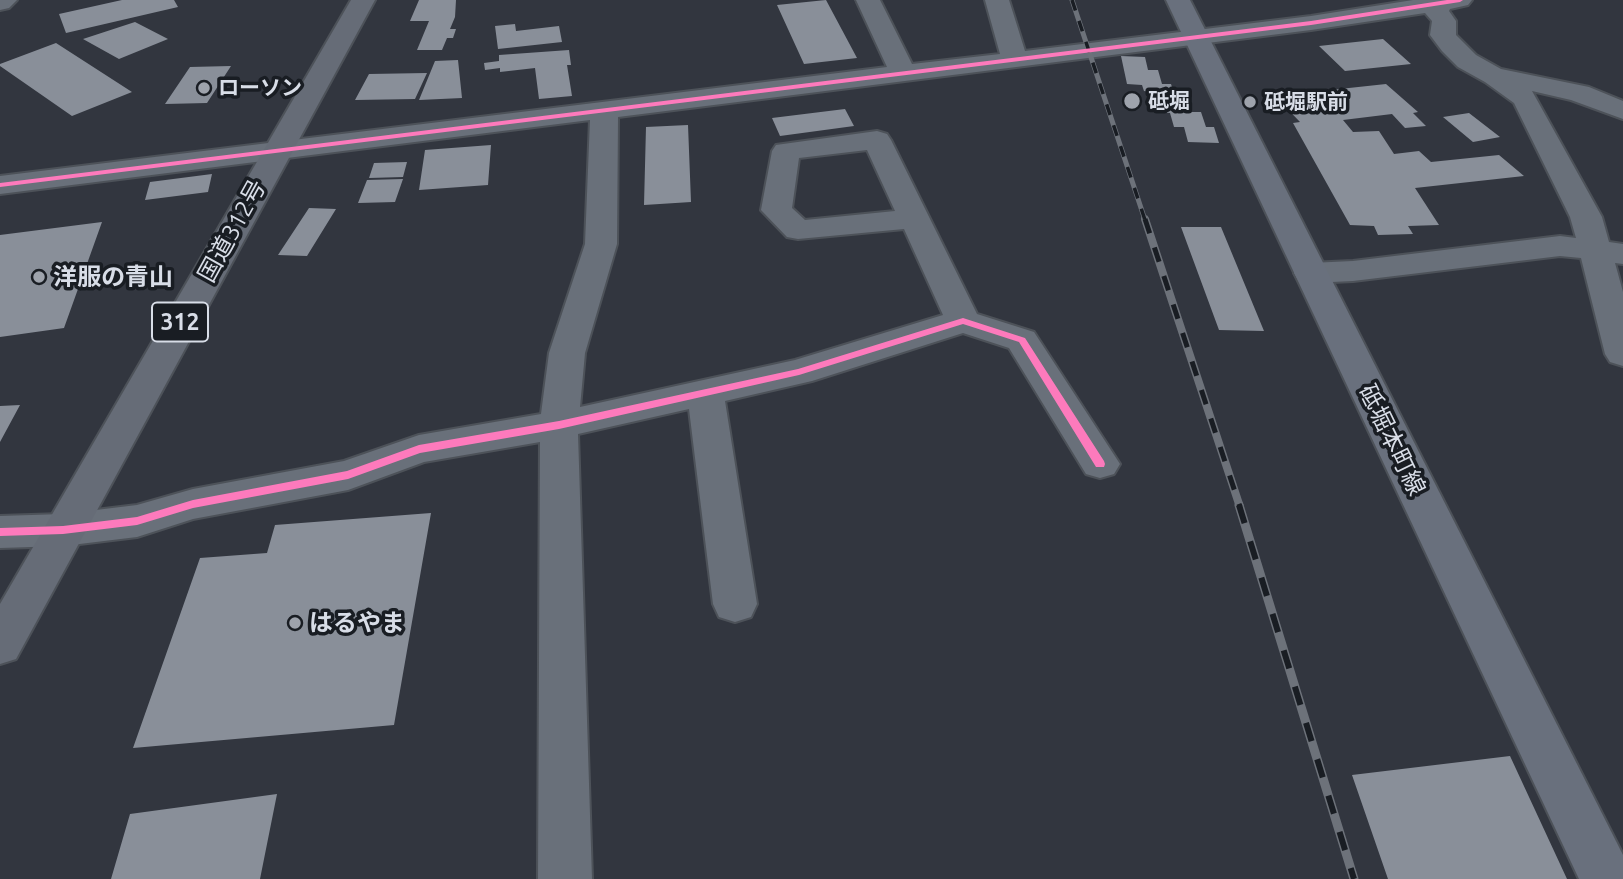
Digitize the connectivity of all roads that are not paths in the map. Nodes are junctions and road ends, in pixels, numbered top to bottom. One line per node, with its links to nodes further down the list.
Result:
1 (5, 0): 7 (street)
2 (363, 0): 14 (highway, 国道312号 / 312)
3 (868, 0): 10 (street)
4 (997, 0): 9 (street)
5 (1178, 0): 8 (main road, 砥堀本町線)
6 (1444, 1): 8 (street); 11 (street)
7 (0, 3)
8 (1195, 35): 9 (street); 18 (main road, 砥堀本町線)
9 (1014, 58): 10 (street)
10 (902, 73): 12 (street)
11 (1494, 76): 13 (street); 17 (street)
12 (604, 110): 14 (street); 22 (street)
13 (1623, 111)
14 (276, 152): 15 (street); 24 (highway, 国道312号 / 312)
15 (0, 185)
16 (912, 219): 16 (street); 19 (street)
17 (1608, 253): 18 (street); 20 (street)
18 (1310, 273): 29 (main road, 砥堀本町線)
19 (963, 321): 21 (street); 23 (street)
20 (1623, 354)
21 (705, 393): 22 (street); 26 (street)
22 (559, 425): 24 (street); 28 (street)
23 (1100, 464)
24 (63, 530): 25 (street); 27 (highway, 国道312号 / 312)
25 (0, 532)
26 (735, 604)
27 (0, 645)
28 (565, 879)
29 (1607, 879)

